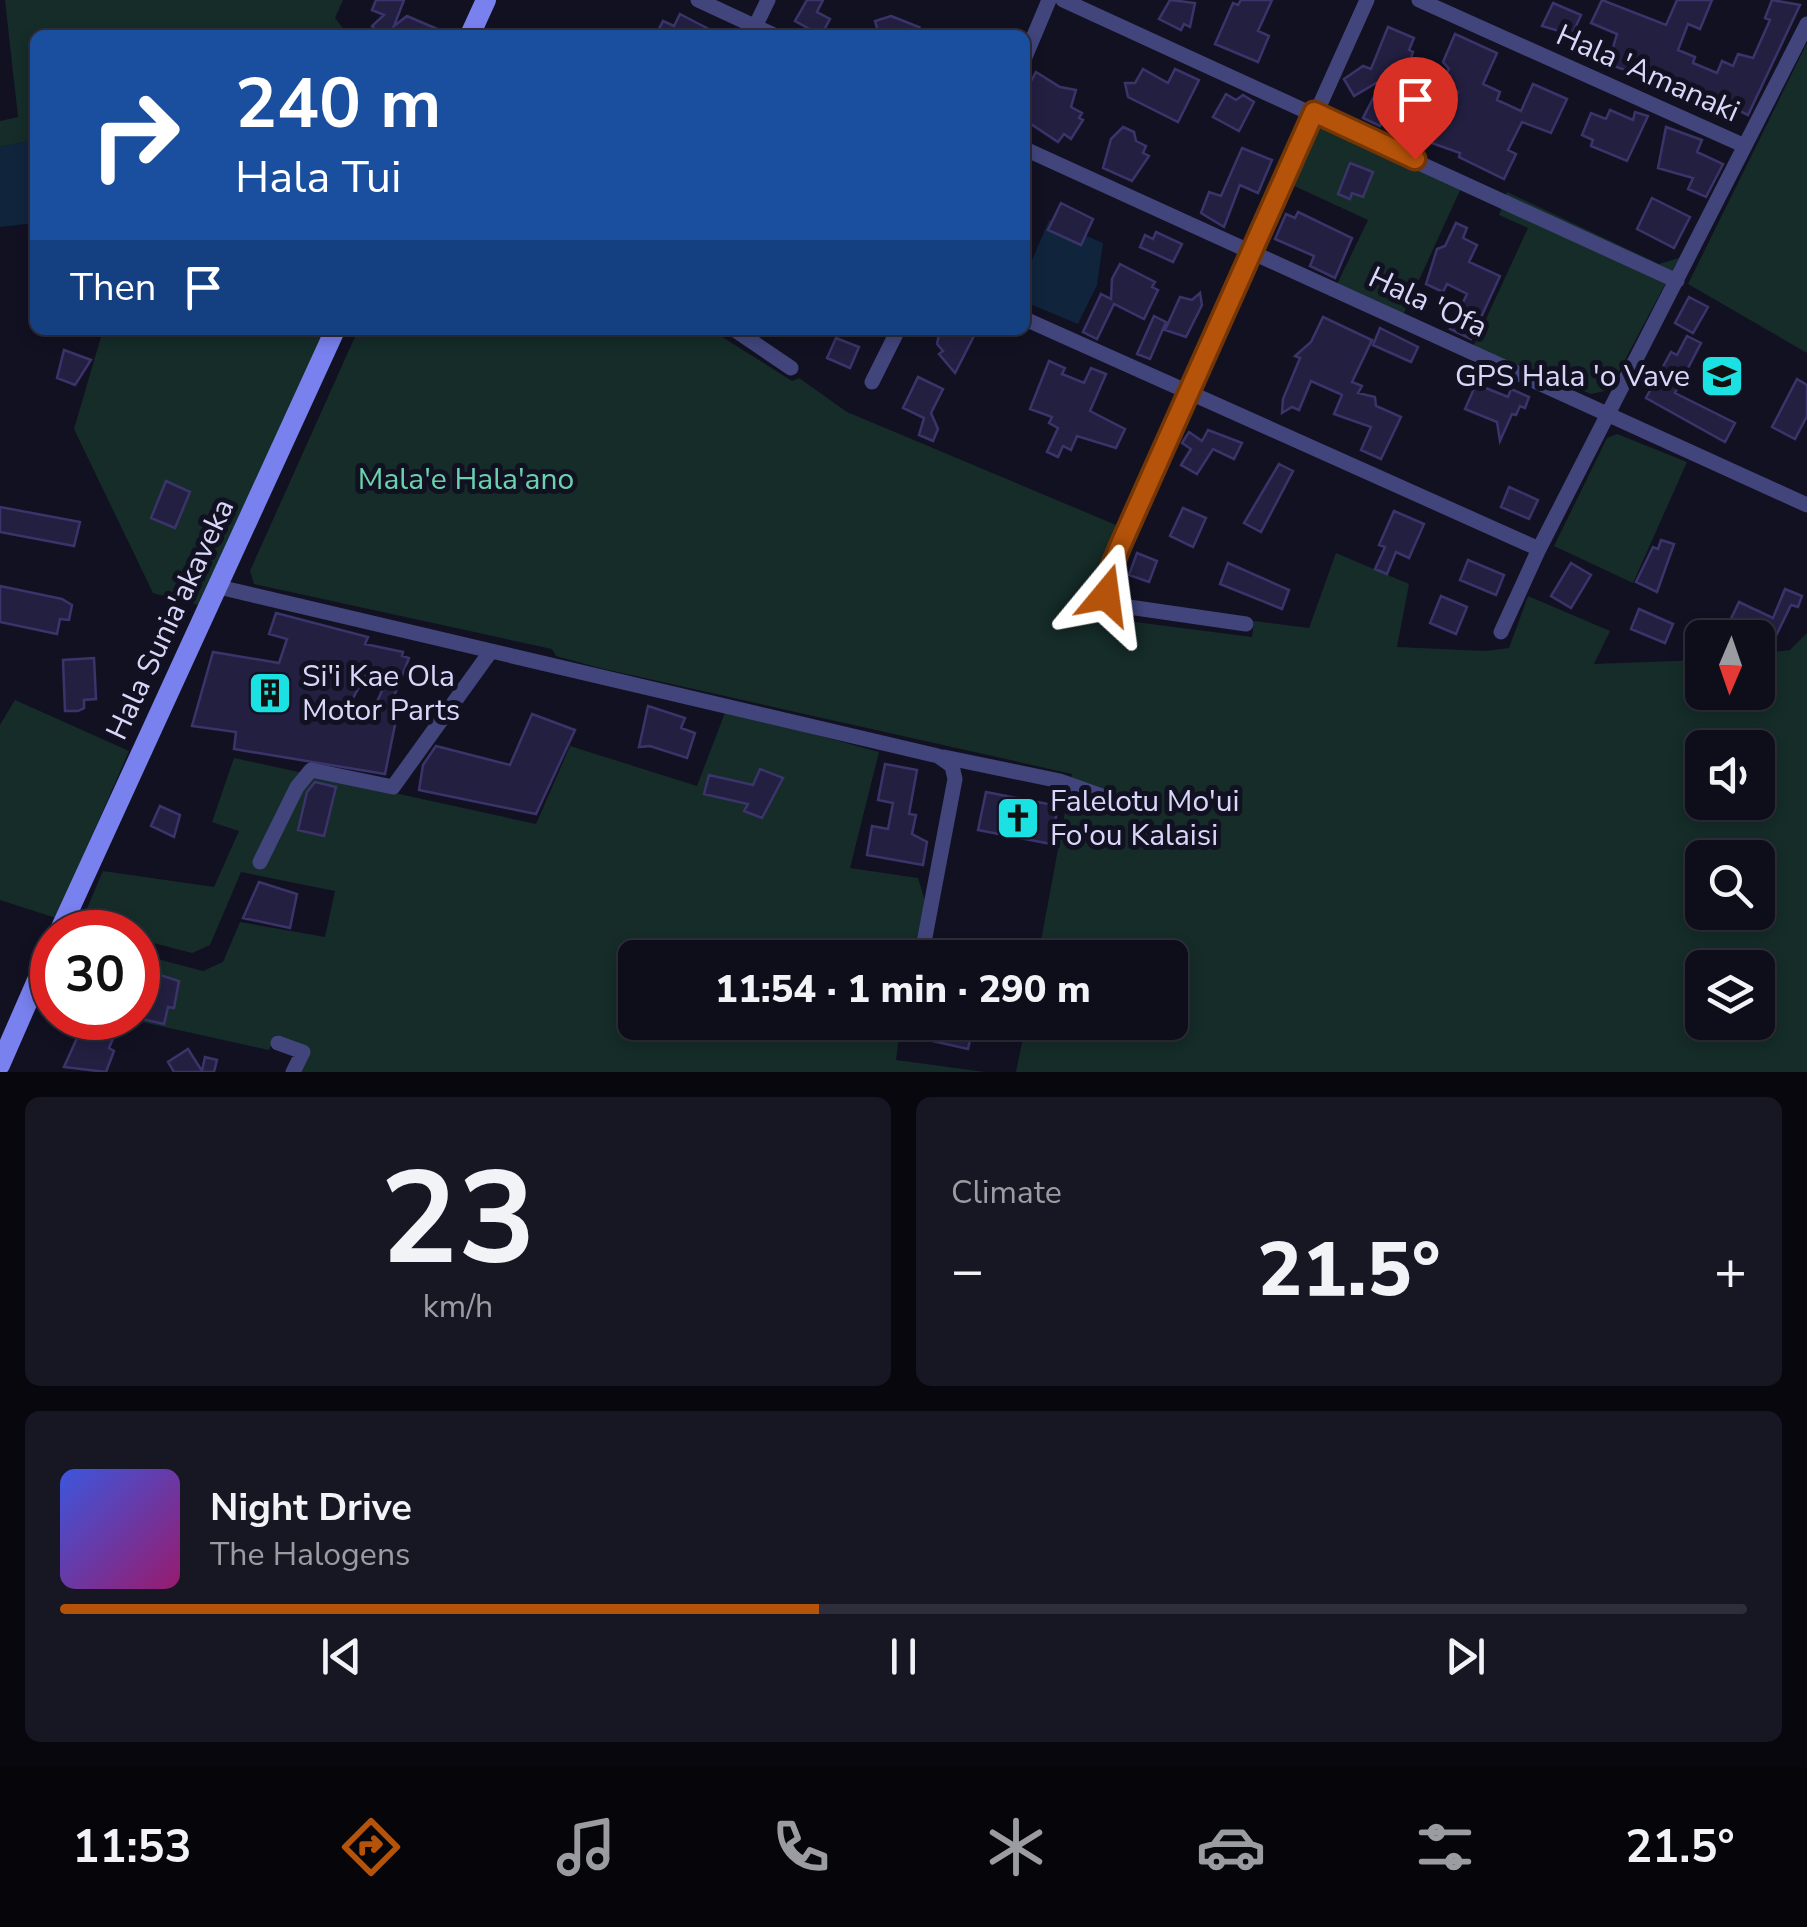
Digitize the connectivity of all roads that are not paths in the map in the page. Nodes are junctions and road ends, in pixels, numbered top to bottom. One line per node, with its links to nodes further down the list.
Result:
1 (486, 0): 9 (street)
2 (698, 0): 10 (street)
3 (768, 0): 11 (street)
4 (1050, 0): 12 (street)
5 (1063, 0): 13 (street)
6 (1367, 0): 13 (street)
7 (1418, 0): 14 (street, Hala 'Amanaki)
8 (1807, 24): 14 (street)
9 (472, 30)
10 (751, 30)
11 (753, 30)
12 (1030, 46)
13 (1314, 112): 16 (street); 17 (street)
14 (1745, 146): 17 (street)
15 (1030, 151): 16 (street, Hala 'Ofa)
16 (1253, 252): 24 (street); 25 (street, Hala 'Ofa)
17 (1677, 281): 25 (street)
18 (1030, 320): 24 (street)
19 (333, 335): 28 (street, Hala Sunia'akaveka)
20 (742, 335): 22 (street)
21 (896, 335): 23 (street)
22 (791, 368)
23 (872, 382)
24 (1190, 392): 27 (street); 29 (street)
25 (1608, 415): 26 (street, Hala 'Ofa); 27 (street)
26 (1807, 506)
27 (1539, 549): 30 (street)
28 (218, 587): 31 (street); 35 (street, Hala Sunia'akaveka)
29 (1246, 624)
30 (1500, 632)
31 (491, 651): 32 (street); 34 (street)
32 (938, 756): 33 (street); 36 (street)
33 (1119, 802)
34 (260, 862)
35 (69, 910)
36 (924, 940)
37 (30, 996): 39 (street)
38 (278, 1044): 40 (street)
39 (0, 1065)
40 (293, 1072)

